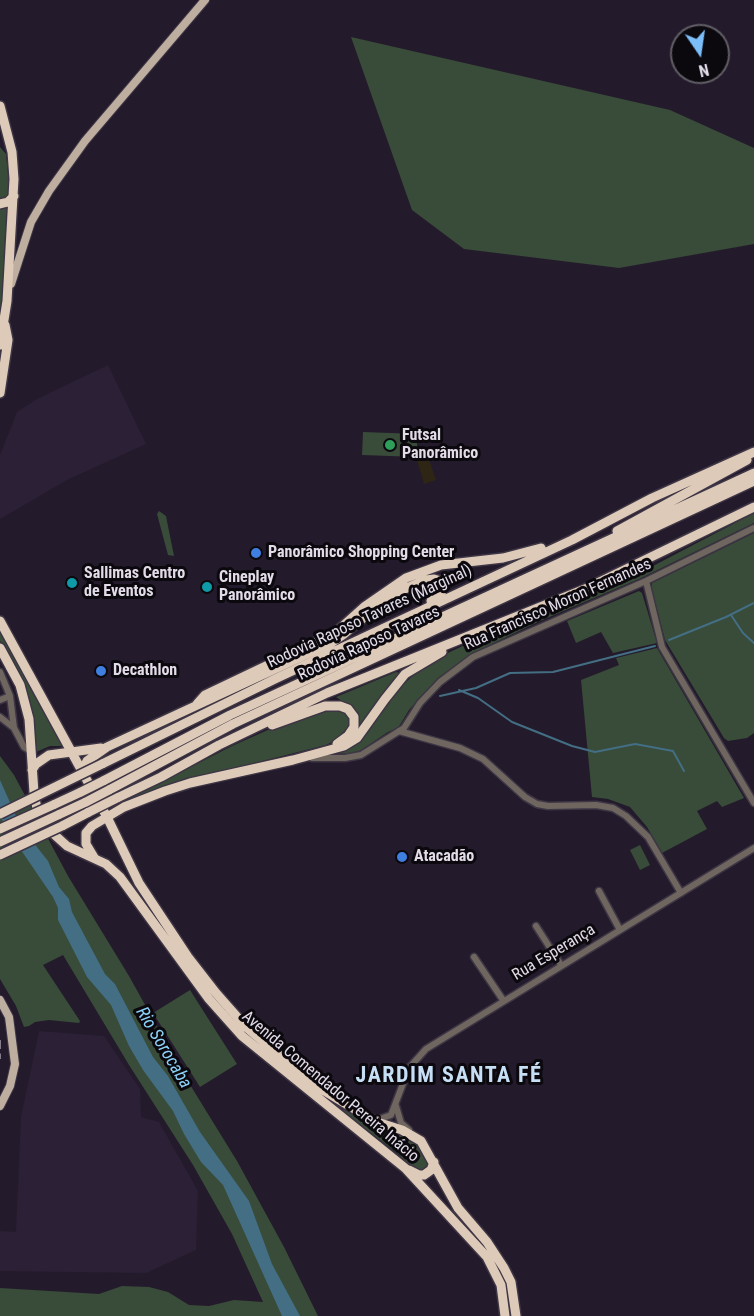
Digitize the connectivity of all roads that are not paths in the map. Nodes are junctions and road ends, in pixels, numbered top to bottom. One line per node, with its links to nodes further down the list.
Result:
1 (205, 0): 7 (main road)
2 (0, 106): 4 (highway)
3 (0, 144): 4 (highway)
4 (12, 151): 5 (highway)
5 (14, 196): 6 (highway); 7 (highway)
6 (0, 204)
7 (7, 297): 8 (highway)
8 (4, 318): 9 (highway); 10 (highway)
9 (0, 345)
10 (0, 393)
11 (754, 452): 17 (highway, Rodovia Raposo Tavares (Marginal))
12 (754, 456): 18 (highway)
13 (754, 473): 18 (highway, Rodovia Raposo Tavares)
14 (754, 481): 48 (highway, Rodovia Raposo Tavares, bridge)
15 (754, 507): 21 (highway)
16 (754, 528): 19 (street, Rua Francisco Moron Fernandes)
17 (572, 540): 22 (highway, Rodovia Raposo Tavares (Marginal)); 27 (highway)
18 (586, 550): 46 (highway, Rodovia Raposo Tavares, bridge)
19 (645, 581): 31 (street, Rua Francisco Moron Fernandes); 41 (street)
20 (0, 621): 29 (highway)
21 (492, 626): 32 (highway); 37 (highway)
22 (355, 642): 27 (highway); 43 (highway, Rodovia Raposo Tavares (Marginal), bridge)
23 (0, 648): 36 (highway, Avenida Comendador Pereira Inácio)
24 (0, 672): 25 (street)
25 (10, 696): 26 (street); 30 (street)
26 (0, 700)
27 (197, 704): 33 (highway)
28 (0, 717): 30 (street)
29 (55, 720): 34 (highway); 35 (highway, Avenida Comendador Pereira Inácio)
30 (14, 729): 36 (street)
31 (399, 731): 38 (street, Rua Francisco Moron Fernandes); 53 (street)
32 (219, 745): 37 (highway); 50 (highway, bridge)
33 (107, 747): 34 (highway); 40 (highway)
34 (90, 750): 35 (highway)
35 (72, 752): 39 (highway); 40 (highway, Avenida Comendador Pereira Inácio)
36 (32, 753): 39 (highway, Avenida Comendador Pereira Inácio)
37 (304, 757): 38 (highway)
38 (293, 760): 42 (highway)
39 (32, 770): 51 (highway, Avenida Comendador Pereira Inácio)
40 (82, 771): 44 (highway, Avenida Comendador Pereira Inácio)
41 (754, 803)
42 (124, 807): 44 (highway); 47 (highway)
43 (0, 814)
44 (107, 817): 45 (highway); 47 (highway, Avenida Comendador Pereira Inácio)
45 (95, 824): 47 (highway); 51 (highway)
46 (0, 829)
47 (116, 838): 62 (highway, Avenida Comendador Pereira Inácio)
48 (0, 842)
49 (754, 848): 53 (street, Rua Esperança)
50 (0, 855)
51 (96, 859): 65 (highway, Avenida Comendador Pereira Inácio)
52 (599, 891): 55 (street)
53 (681, 893): 55 (street, Rua Esperança)
54 (536, 926): 57 (street)
55 (620, 930): 57 (street, Rua Esperança)
56 (474, 957): 59 (street)
57 (561, 965): 59 (street, Rua Esperança)
58 (0, 1000): 60 (main road)
59 (503, 1000): 61 (street, Rua Esperança)
60 (0, 1106)
61 (396, 1106): 62 (street); 63 (street)
62 (363, 1115): 63 (highway, Avenida Comendador Pereira Inácio)
63 (417, 1138): 64 (highway, Avenida Comendador Pereira Inácio)
64 (434, 1162): 65 (highway); 67 (highway, Avenida Comendador Pereira Inácio)
65 (405, 1168): 66 (highway, Avenida Comendador Pereira Inácio)
66 (506, 1316)
67 (516, 1316)

